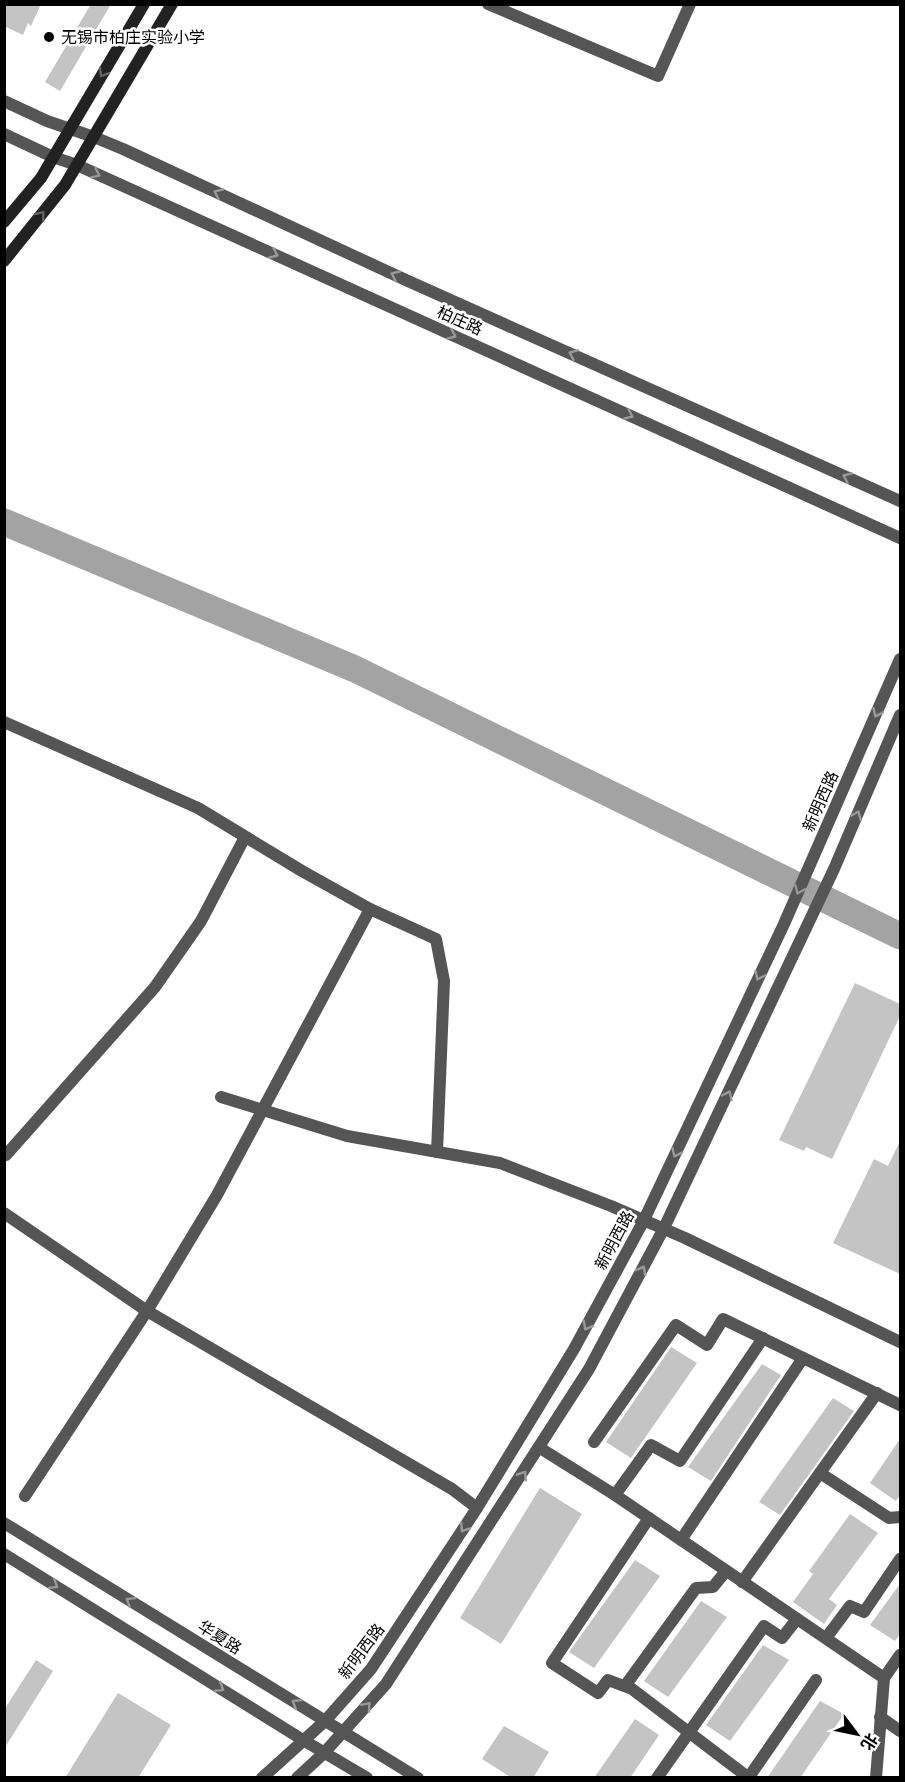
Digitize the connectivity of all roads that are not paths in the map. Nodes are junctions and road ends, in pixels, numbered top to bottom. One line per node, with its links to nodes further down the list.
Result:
1 (144, 4): 6 (main road, one-way to 6)
2 (172, 4): 8 (main road)
3 (488, 4): 4 (street)
4 (690, 4)
5 (4, 101): 6 (street, 柏庄路)
6 (71, 129): 8 (street, 柏庄路); 9 (main road)
7 (4, 134): 9 (street, 柏庄路)
8 (94, 137): 10 (main road); 13 (street, 柏庄路, one-way to 8)
9 (53, 157): 10 (street, 柏庄路); 11 (main road)
10 (77, 165): 12 (main road, one-way to 10); 14 (street, 柏庄路, one-way to 14)
11 (4, 222)
12 (4, 261)
13 (900, 501)
14 (900, 538)
15 (900, 659): 25 (street, 新明西路, one-way to 25)
16 (900, 715): 26 (street, one-way to 16)
17 (4, 722): 18 (street)
18 (245, 837): 19 (street); 23 (street)
19 (370, 909): 21 (street); 22 (street)
20 (222, 1096): 21 (street)
21 (263, 1110): 22 (street); 27 (street)
22 (436, 1152): 25 (street)
23 (6, 1155)
24 (4, 1213): 27 (street)
25 (643, 1222): 26 (street); 38 (street, 新明西路, one-way to 38)
26 (663, 1230): 29 (street); 34 (street, one-way to 26)
27 (147, 1311): 37 (street); 38 (street)
28 (763, 1338): 30 (street); 33 (street); 36 (street)
29 (900, 1342)
30 (803, 1358): 31 (street); 42 (street)
31 (877, 1394): 32 (street); 35 (street)
32 (900, 1405)
33 (594, 1442)
34 (540, 1448): 36 (street); 56 (street, one-way to 34)
35 (820, 1473): 39 (street); 46 (street)
36 (615, 1495): 40 (street)
37 (25, 1496)
38 (477, 1508): 54 (street, 新明西路, one-way to 54)
39 (900, 1517)
40 (649, 1518): 42 (street); 52 (street)
41 (4, 1523): 54 (street, 华夏路, one-way to 41)
42 (681, 1540): 45 (street)
43 (4, 1554): 57 (street, one-way to 57)
44 (900, 1559): 48 (street)
45 (726, 1571): 46 (street); 52 (street)
46 (742, 1582): 47 (street)
47 (797, 1619): 48 (street); 64 (street)
48 (826, 1638): 50 (street)
49 (900, 1655): 50 (street)
50 (884, 1678): 53 (street)
51 (816, 1680): 59 (street)
52 (625, 1686): 59 (street)
53 (880, 1718): 55 (street); 65 (street)
54 (325, 1721): 56 (street, 华夏路); 57 (street, 新明西路)
55 (900, 1731)
56 (344, 1732): 58 (street); 63 (street, 华夏路)
57 (303, 1740): 58 (street); 60 (street, 新明西路)
58 (324, 1753): 61 (street); 62 (street)
59 (749, 1777)
60 (262, 1778)
61 (297, 1778)
62 (367, 1778)
63 (418, 1778)
64 (657, 1778)
65 (876, 1778)

